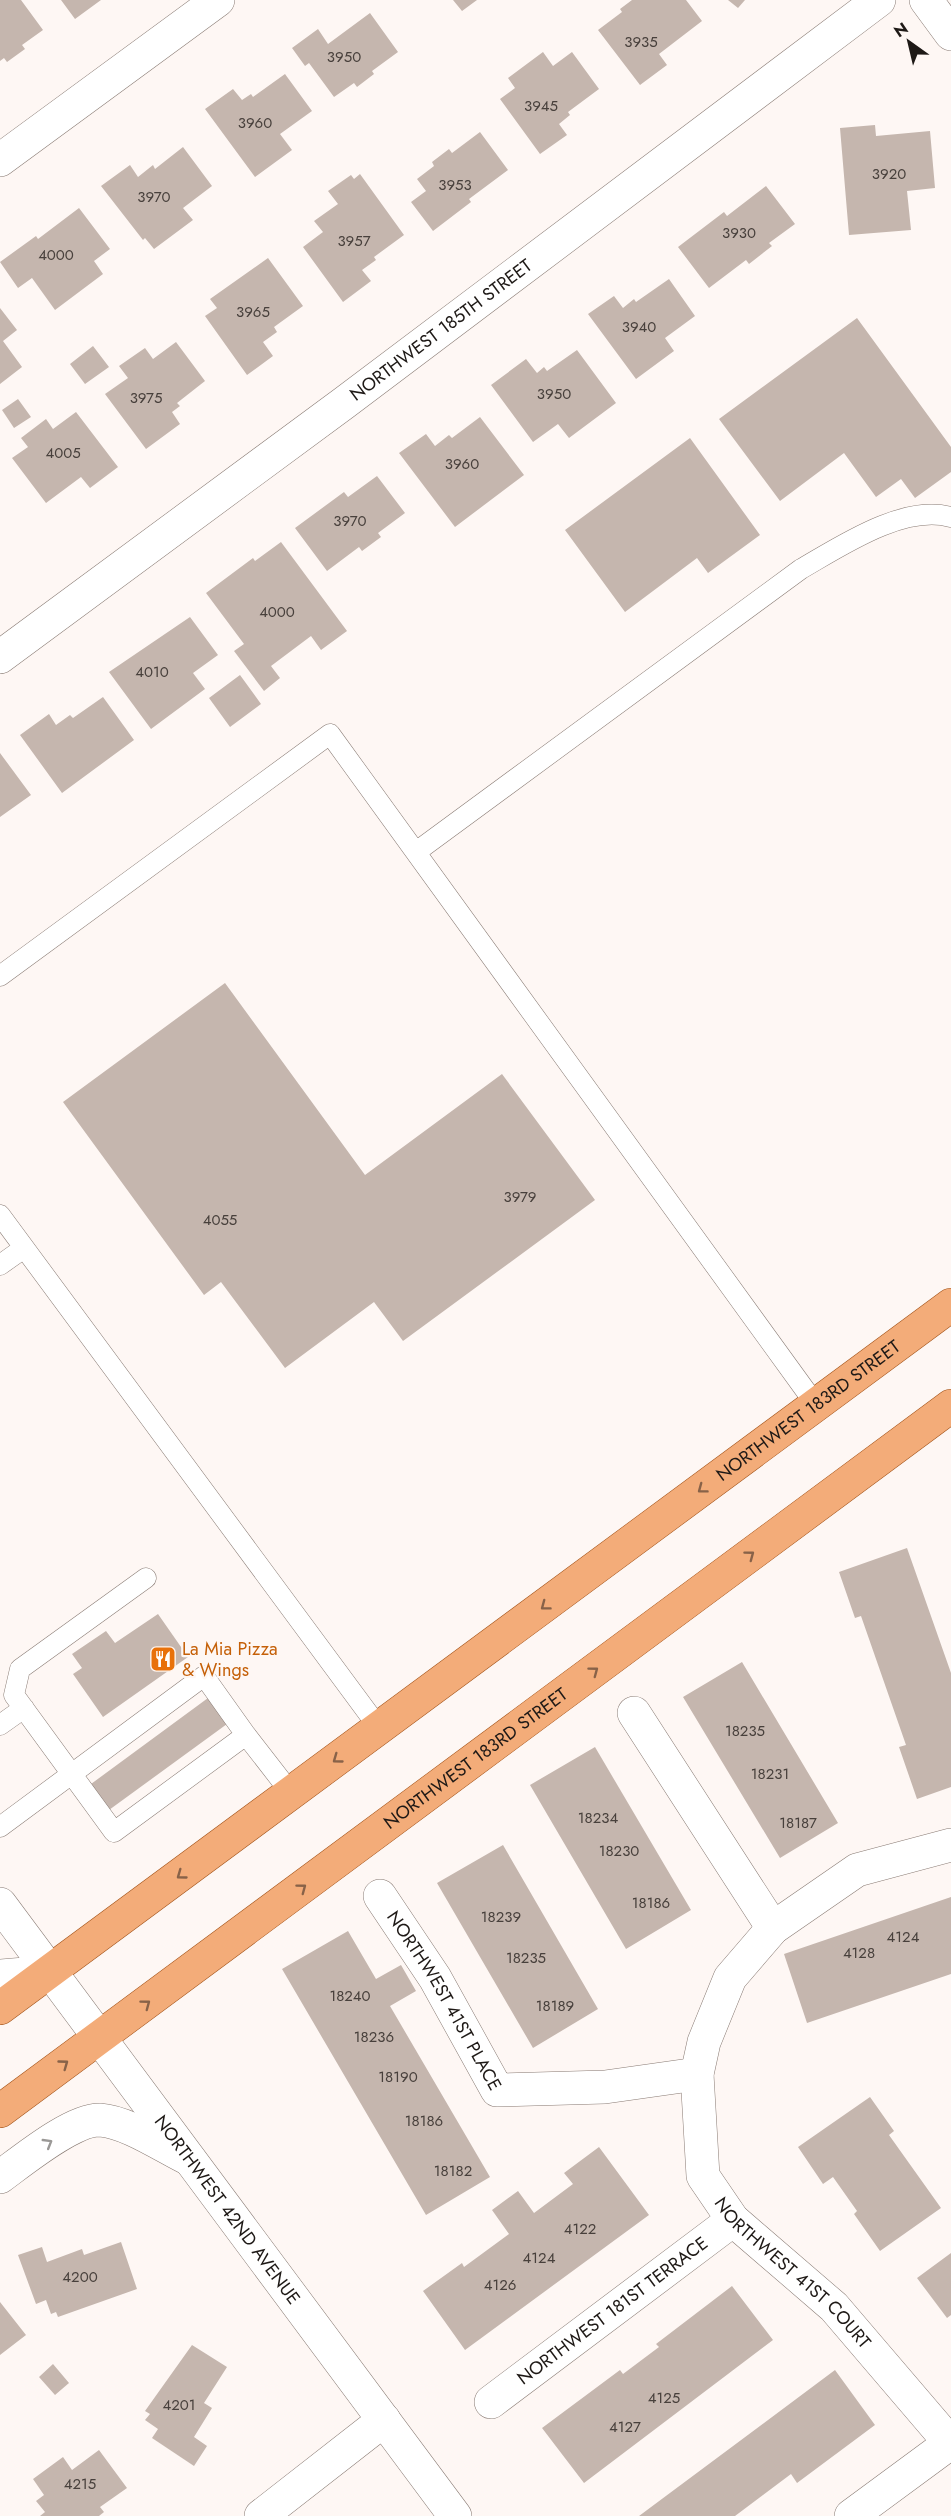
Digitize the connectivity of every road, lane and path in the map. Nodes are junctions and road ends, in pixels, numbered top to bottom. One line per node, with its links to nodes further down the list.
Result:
1 (218, 0): 5 (street)
2 (879, 0): 7 (street, NORTHWEST 185TH STREET)
3 (926, 0): 4 (street)
4 (951, 34)
5 (0, 160)
6 (951, 518): 8 (lane)
7 (0, 657)
8 (416, 852): 9 (lane); 14 (lane)
9 (0, 976)
10 (0, 1215): 11 (lane)
11 (24, 1248): 12 (lane); 20 (lane)
12 (0, 1265)
13 (951, 1305): 14 (main road, NORTHWEST 183RD STREET)
14 (816, 1405): 20 (main road, NORTHWEST 183RD STREET, one-way to 20)
15 (951, 1406): 32 (main road, NORTHWEST 183RD STREET, one-way to 15)
16 (146, 1578): 17 (lane)
17 (24, 1708): 19 (lane); 22 (lane)
18 (634, 1713): 28 (street)
19 (0, 1725)
20 (379, 1728): 23 (main road, NORTHWEST 183RD STREET, one-way to 23)
21 (246, 1735): 22 (lane); 22 (lane); 23 (lane)
22 (70, 1773): 24 (lane)
23 (291, 1793): 29 (main road, NORTHWEST 183RD STREET, one-way to 29)
24 (0, 1827)
25 (951, 1845): 28 (street, NORTHWEST 41ST COURT)
26 (380, 1896): 33 (street, NORTHWEST 41ST PLACE)
27 (0, 1904): 29 (street, NORTHWEST 42ND AVENUE)
28 (773, 1928): 33 (street, NORTHWEST 41ST COURT)
29 (49, 1972): 30 (street); 31 (main road, NORTHWEST 183RD STREET); 32 (street, NORTHWEST 42ND AVENUE)
30 (0, 1976)
31 (0, 2008)
32 (99, 2039): 34 (main road, NORTHWEST 183RD STREET, one-way to 32); 35 (street, NORTHWEST 42ND AVENUE)
33 (696, 2074): 37 (street, NORTHWEST 41ST COURT)
34 (0, 2111)
35 (189, 2159): 36 (street, one-way to 35); 39 (street, NORTHWEST 42ND AVENUE)
36 (0, 2177)
37 (733, 2220): 38 (street, NORTHWEST 181ST TERRACE); 40 (street, NORTHWEST 41ST COURT)
38 (491, 2402)
39 (384, 2420): 41 (street); 42 (street, NORTHWEST 42ND AVENUE)
40 (950, 2444): 43 (street)
41 (261, 2516)
42 (455, 2516)
43 (851, 2516)

